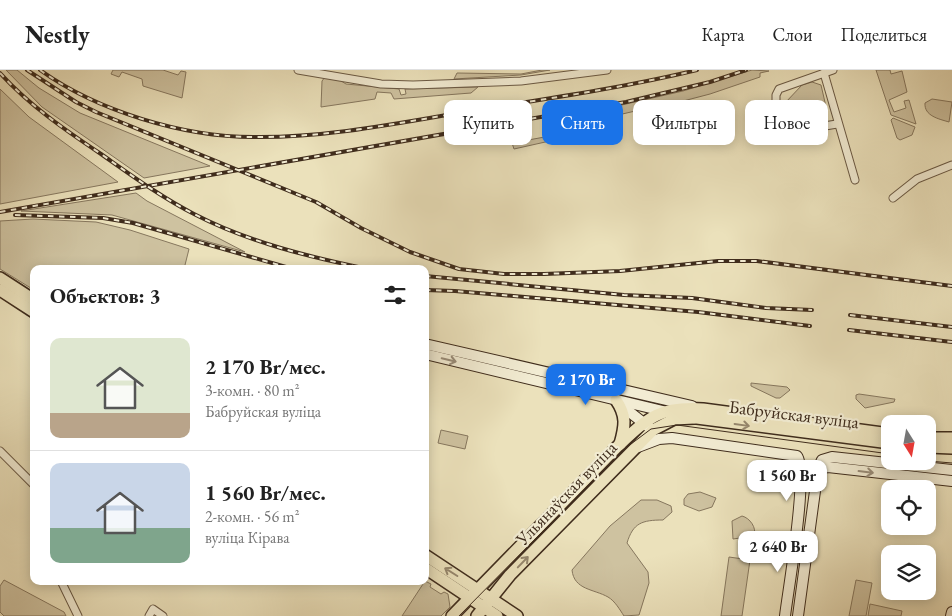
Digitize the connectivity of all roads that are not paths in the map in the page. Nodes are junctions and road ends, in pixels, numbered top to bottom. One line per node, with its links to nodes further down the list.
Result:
1 (298, 70): 2 (street)
2 (607, 70)
3 (833, 70): 4 (street)
4 (824, 73): 5 (street); 5 (street)
5 (837, 124): 7 (street)
6 (952, 165): 8 (street)
7 (855, 180)
8 (893, 198)
9 (0, 278): 11 (main road)
10 (0, 290): 12 (main road)
11 (30, 297)
12 (30, 309)
13 (429, 345): 16 (street, Бабруйская вуліца)
14 (429, 355): 15 (street, Бабруйская вуліца, one-way to 15)
15 (616, 400): 17 (street, Бабруйская вуліца); 19 (street); 25 (main road)
16 (703, 409): 17 (main road, Бабруйская вуліца); 20 (main road, Бабруйская вуліца)
17 (662, 411): 18 (main road); 19 (main road, Ульянаўская вуліца)
18 (694, 418): 19 (main road, Ульянаўская вуліца); 24 (main road, Бабруйская вуліца, one-way to 24)
19 (648, 427): 21 (street); 25 (main road, Ульянаўская вуліца); 27 (main road, Ульянаўская вуліца)
20 (881, 433)
21 (672, 438): 27 (street); 35 (street)
22 (936, 438): 23 (main road)
23 (952, 438)
24 (881, 442)
25 (620, 444): 32 (main road, Ульянаўская вуліца)
26 (936, 447): 28 (main road)
27 (634, 448): 36 (main road, Ульянаўская вуліца)
28 (952, 448)
29 (0, 451): 33 (street)
30 (818, 469): 31 (street); 34 (street, one-way to 34); 37 (street)
31 (952, 470)
32 (587, 476): 36 (main road); 41 (main road, Ульянаўская вуліца)
33 (30, 481)
34 (952, 481)
35 (800, 491): 37 (street); 50 (street)
36 (591, 492): 42 (main road, Ульянаўская вуліца, one-way to 36)
37 (815, 493): 51 (street)
38 (429, 558): 41 (main road, one-way to 38)
39 (429, 570): 41 (main road)
40 (63, 585): 44 (street)
41 (473, 594): 42 (main road); 47 (main road, Ульянаўская вуліца)
42 (483, 607): 48 (main road); 49 (main road)
43 (952, 612): 52 (street)
44 (78, 616)
45 (148, 616): 46 (street)
46 (163, 616)
47 (452, 616)
48 (497, 616)
49 (517, 616)
50 (785, 616)
51 (798, 616)
52 (951, 616)

